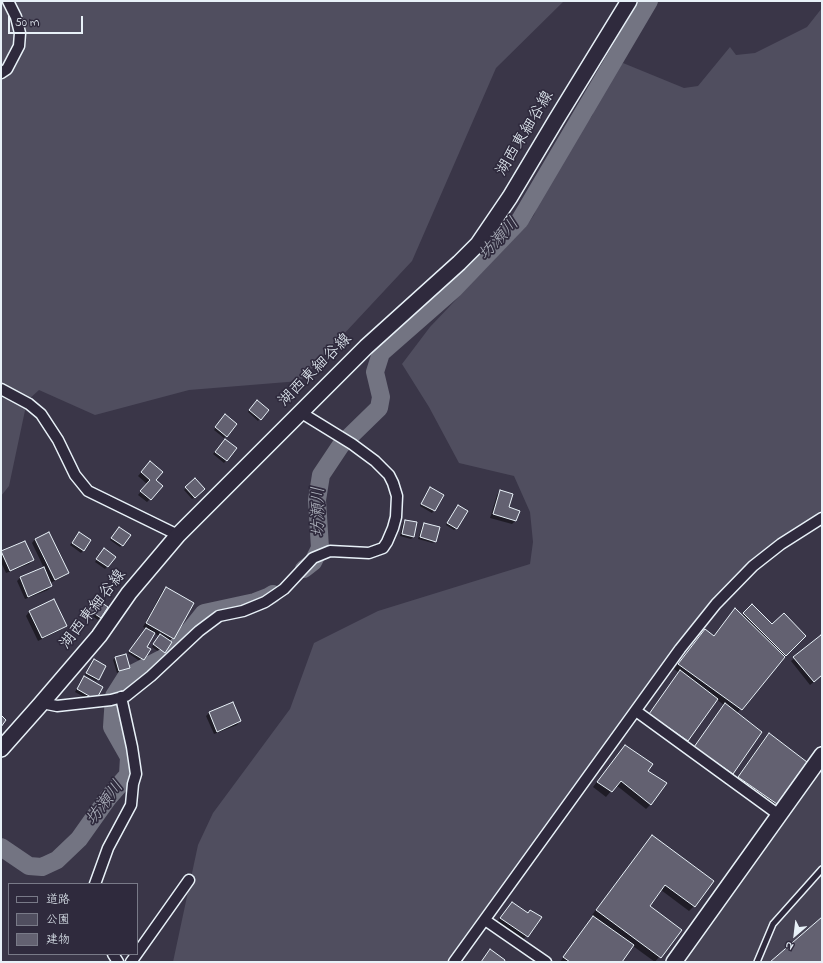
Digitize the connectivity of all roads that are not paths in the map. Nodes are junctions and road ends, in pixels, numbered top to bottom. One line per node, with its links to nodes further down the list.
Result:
1 (8, 1): 3 (street)
2 (629, 1): 5 (main road, 湖西東細谷線)
3 (1, 74)
4 (1, 389): 7 (street)
5 (300, 412): 7 (main road, 湖西東細谷線); 8 (street)
6 (822, 518): 10 (street)
7 (178, 535): 9 (main road, 湖西東細谷線)
8 (121, 697): 9 (street); 16 (street)
9 (42, 703): 11 (main road, 湖西東細谷線)
10 (636, 711): 13 (street); 17 (street)
11 (1, 749)
12 (822, 755): 13 (main road)
13 (779, 815): 21 (main road)
14 (822, 868): 22 (lane)
15 (189, 880): 18 (street)
16 (95, 883)
17 (485, 920): 19 (street); 20 (street)
18 (138, 952)
19 (454, 962)
20 (546, 962)
21 (674, 962)
22 (757, 962)

